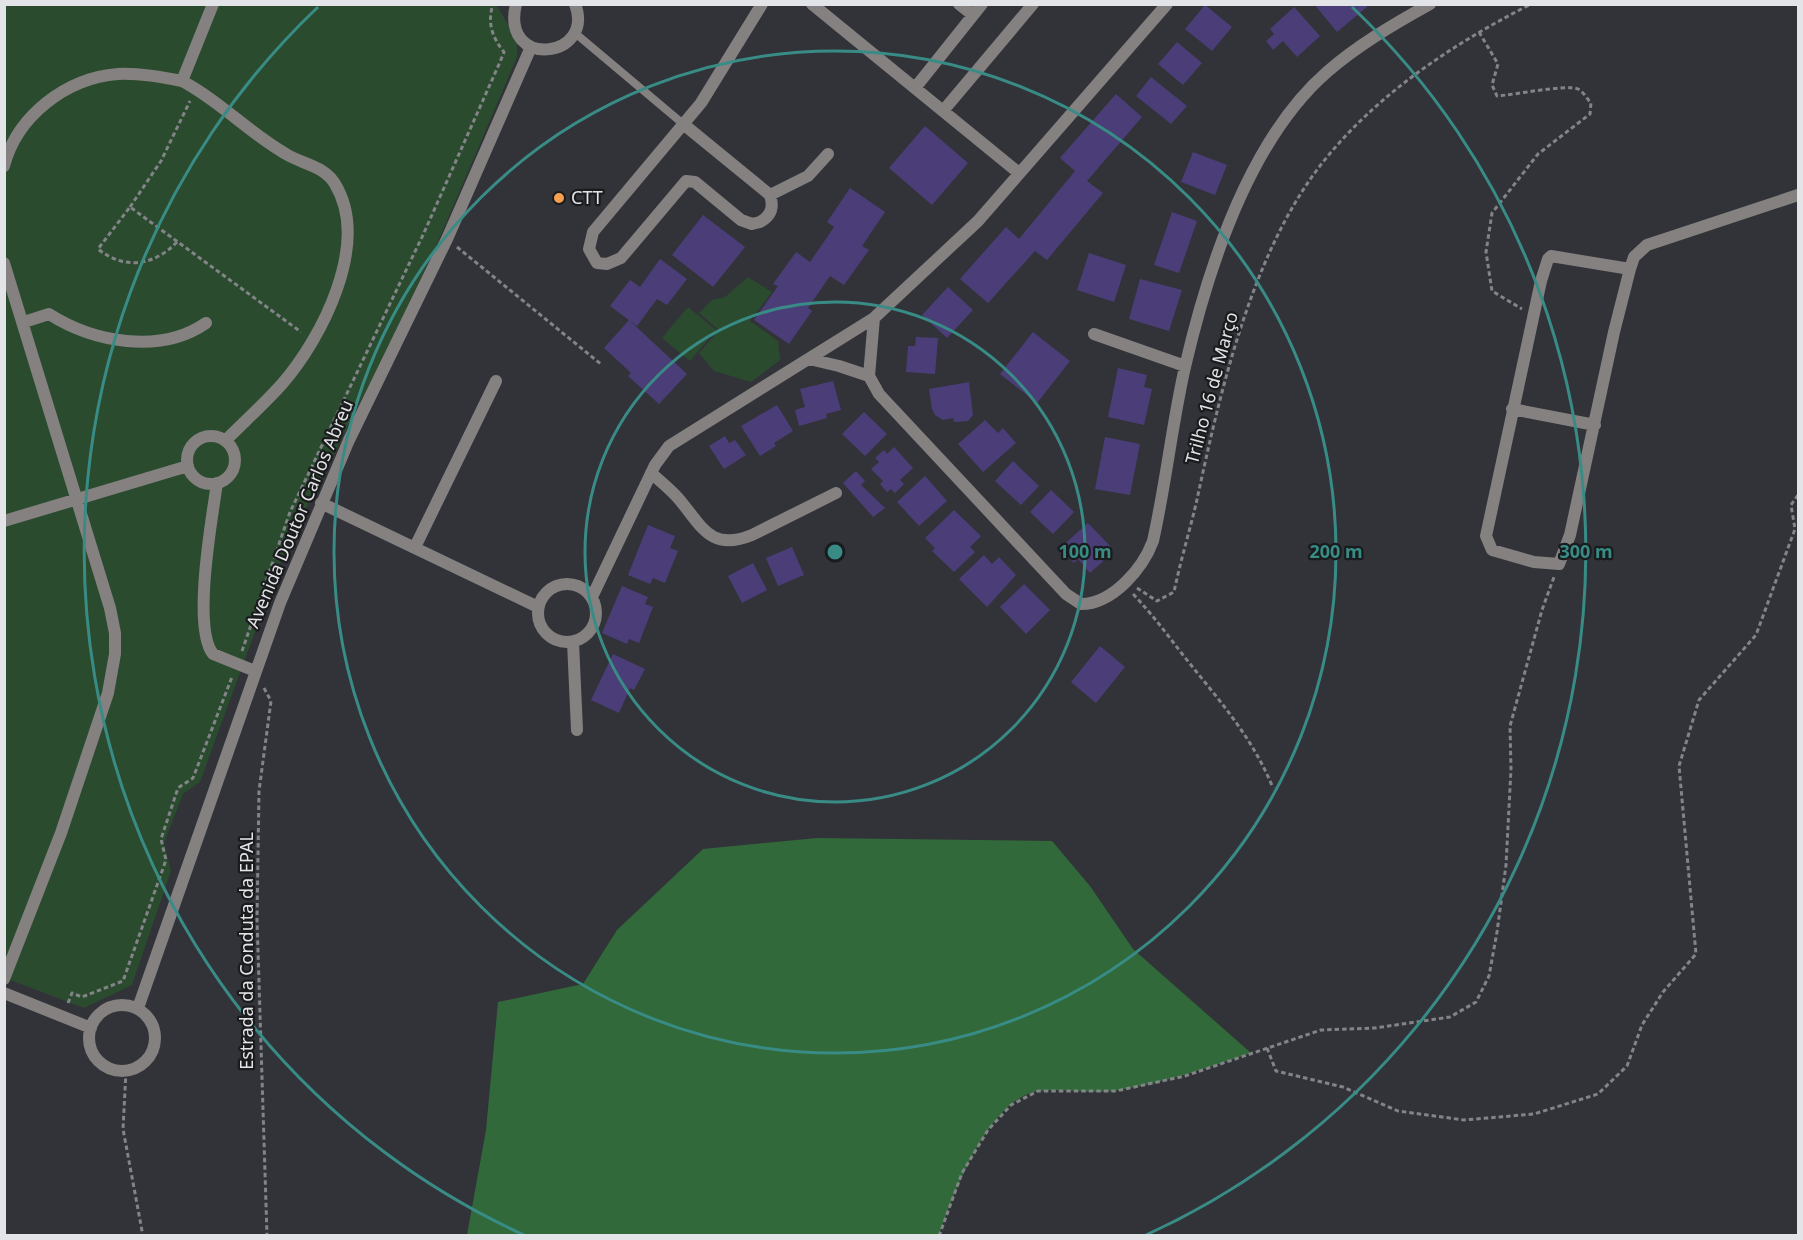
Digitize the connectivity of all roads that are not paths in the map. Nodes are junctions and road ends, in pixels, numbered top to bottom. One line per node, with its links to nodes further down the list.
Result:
1 (213, 4): 14 (street)
2 (516, 4): 13 (street)
3 (574, 4): 12 (street)
4 (762, 4): 17 (street)
5 (812, 4): 15 (street)
6 (959, 4): 11 (street)
7 (982, 4): 11 (street)
8 (1034, 4): 16 (street)
9 (1167, 4): 20 (street)
10 (1430, 4): 30 (street)
11 (973, 15): 15 (street)
12 (574, 33): 13 (street); 17 (lane)
13 (531, 47): 41 (street, Avenida Doutor Carlos Abreu)
14 (182, 81): 19 (street); 35 (street)
15 (915, 88): 16 (street)
16 (943, 111): 20 (street)
17 (682, 123): 21 (street); 21 (street)
18 (828, 154): 21 (street)
19 (4, 166)
20 (1019, 173): 25 (street)
21 (770, 195)
22 (1798, 195): 24 (street)
23 (4, 263): 26 (street)
24 (1630, 269): 33 (street); 34 (street)
25 (874, 318): 29 (street); 31 (street)
26 (24, 322): 27 (street); 40 (street)
27 (206, 323)
28 (1094, 334): 30 (street)
29 (809, 359): 31 (street); 37 (street)
30 (1185, 366): 31 (street)
31 (869, 376)
32 (496, 381): 43 (street)
33 (1512, 409): 34 (street); 34 (street)
34 (1595, 425)
35 (227, 439): 36 (street); 38 (street)
36 (188, 466): 38 (street); 40 (street)
37 (651, 473): 39 (street); 44 (street)
38 (217, 483): 47 (street)
39 (836, 494)
40 (76, 500): 42 (street); 49 (street)
41 (321, 503): 43 (street); 47 (street, Avenida Doutor Carlos Abreu)
42 (4, 521)
43 (415, 547): 45 (street)
44 (592, 597): 45 (street); 46 (street)
45 (538, 607): 46 (street)
46 (573, 642): 48 (street)
47 (255, 671): 51 (street, Avenida Doutor Carlos Abreu)
48 (577, 730)
49 (4, 979)
50 (4, 993): 52 (street)
51 (138, 1008): 52 (street); 52 (street)
52 (91, 1028)

